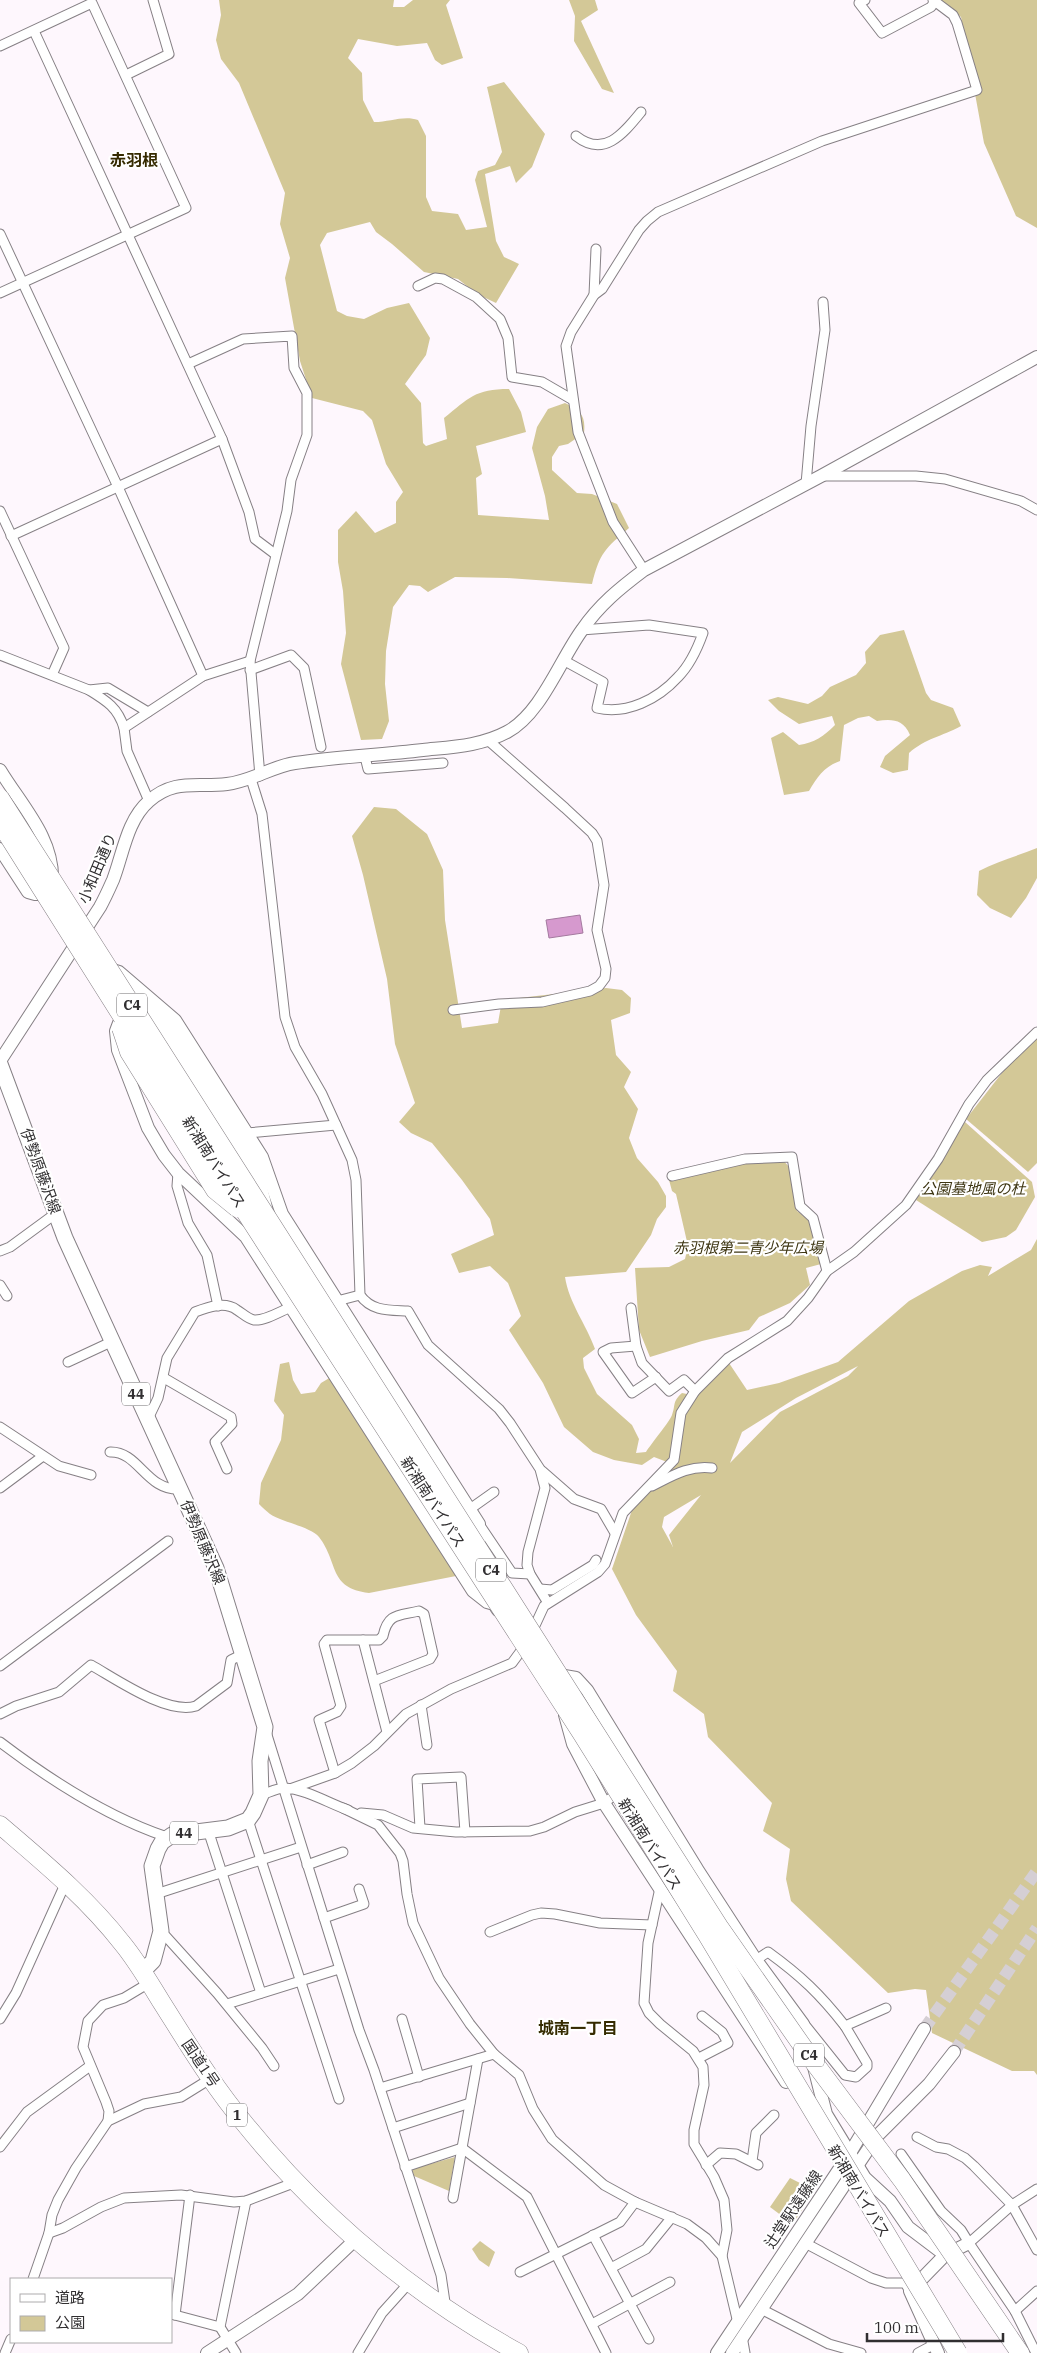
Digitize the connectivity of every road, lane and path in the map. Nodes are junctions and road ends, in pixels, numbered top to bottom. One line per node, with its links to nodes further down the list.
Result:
1 (153, 0): 6 (street)
2 (865, 0): 3 (street)
3 (934, 1): 15 (street)
4 (34, 31): 5 (street); 6 (street); 10 (street)
5 (0, 46)
6 (126, 75): 10 (street)
7 (641, 112): 8 (street)
8 (576, 136)
9 (0, 234): 12 (street)
10 (128, 234): 12 (street); 18 (street)
11 (596, 248): 15 (street)
12 (23, 283): 14 (street); 23 (street)
13 (418, 286): 19 (street)
14 (0, 293)
15 (594, 295): 19 (street)
16 (823, 302): 22 (street)
17 (1037, 357): 21 (street, 小和田通り)
18 (188, 364): 20 (street); 27 (street)
19 (573, 400): 28 (street)
20 (222, 439): 23 (street); 27 (street)
21 (821, 476): 22 (street, 小和田通り); 24 (street)
22 (806, 484): 28 (street, 小和田通り)
23 (118, 487): 26 (street); 34 (street)
24 (1037, 510)
25 (0, 511): 26 (street)
26 (11, 536): 33 (street)
27 (276, 554): 32 (street)
28 (644, 570): 29 (street, 小和田通り)
29 (581, 630): 31 (street, 小和田通り); 31 (street)
30 (0, 655): 33 (street)
31 (563, 660): 38 (street, 小和田通り)
32 (250, 665): 34 (street); 39 (street); 43 (street)
33 (52, 675): 35 (street)
34 (203, 676): 36 (street)
35 (89, 690): 36 (street); 37 (street)
36 (148, 712): 37 (street)
37 (124, 728): 45 (street)
38 (489, 741): 40 (street, 小和田通り); 52 (street)
39 (321, 747)
40 (365, 757): 41 (street); 43 (street, 小和田通り)
41 (443, 763)
42 (0, 770): 47 (street)
43 (255, 778): 45 (street, 小和田通り); 55 (street)
44 (0, 798): 51 (highway, 新湘南バイパス / C4, bridge)
45 (149, 801): 50 (street, 小和田通り)
46 (0, 823): 51 (highway, 新湘南バイパス / C4, bridge)
47 (48, 851): 48 (street); 49 (street)
48 (2, 853): 49 (street)
49 (55, 897): 50 (street)
50 (83, 944): 51 (street); 54 (street, 小和田通り)
51 (114, 985): 56 (street); 57 (street); 60 (highway, 新湘南バイパス / C4, bridge); 60 (highway, bridge)
52 (453, 1010)
53 (1037, 1032): 62 (street)
54 (0, 1063): 59 (main road, 伊勢原藤沢線 / 44)
55 (336, 1125): 56 (street); 64 (street)
56 (247, 1133): 66 (street)
57 (178, 1173): 67 (street); 68 (street)
58 (672, 1176): 62 (street)
59 (55, 1214): 61 (street); 70 (main road, 伊勢原藤沢線 / 44)
60 (258, 1216): 220 (highway, 新湘南バイパス / C4, bridge); 221 (highway, 新湘南バイパス / C4, bridge)
61 (0, 1251)
62 (827, 1271): 75 (street)
63 (0, 1285): 65 (street)
64 (360, 1295): 66 (street); 82 (street)
65 (7, 1296)
66 (337, 1301): 88 (street)
67 (218, 1306): 68 (street); 74 (street)
68 (291, 1307): 94 (street)
69 (631, 1308): 71 (street)
70 (111, 1342): 72 (street); 76 (main road, 伊勢原藤沢線 / 44)
71 (636, 1346): 73 (street); 73 (street)
72 (68, 1362)
73 (656, 1377): 75 (street)
74 (164, 1378): 76 (street); 81 (street)
75 (695, 1391): 85 (street)
76 (148, 1419): 86 (main road, 伊勢原藤沢線 / 44)
77 (0, 1427): 79 (street)
78 (110, 1452): 86 (street)
79 (43, 1456): 83 (street); 84 (street)
80 (712, 1468): 85 (street)
81 (227, 1469)
82 (540, 1469): 90 (street); 95 (street)
83 (91, 1475)
84 (0, 1488)
85 (647, 1488): 90 (street)
86 (180, 1489): 100 (main road, 伊勢原藤沢線 / 44)
87 (494, 1492): 88 (street)
88 (470, 1509): 89 (street)
89 (479, 1524): 92 (street); 95 (street)
90 (615, 1533): 97 (street)
91 (168, 1541): 101 (street)
92 (479, 1558): 94 (street); 99 (street)
93 (596, 1560): 96 (street)
94 (459, 1568): 99 (street)
95 (530, 1574): 96 (street)
96 (540, 1589): 97 (street)
97 (548, 1603): 99 (street)
98 (363, 1640): 102 (street); 102 (street); 109 (street)
99 (525, 1645): 103 (street); 110 (street); 113 (street)
100 (243, 1654): 104 (street); 105 (main road, 伊勢原藤沢線 / 44)
101 (0, 1666)
102 (374, 1681): 106 (street)
103 (421, 1705): 106 (street); 108 (street)
104 (0, 1714)
105 (265, 1726): 111 (street); 112 (main road, 伊勢原藤沢線 / 44)
106 (387, 1732): 109 (street)
107 (0, 1742): 120 (street)
108 (427, 1745)
109 (335, 1773): 111 (street)
110 (639, 1776): 113 (street); 126 (street)
111 (286, 1789): 112 (street); 114 (street); 121 (street)
112 (261, 1795): 115 (main road, 伊勢原藤沢線 / 44)
113 (604, 1803): 119 (street); 128 (street)
114 (342, 1808): 117 (street); 150 (street)
115 (248, 1820): 118 (main road, 44); 123 (street)
116 (0, 1825): 127 (highway, 国道1号 / 1)
117 (420, 1828): 119 (street); 119 (street)
118 (208, 1830): 120 (main road, 44); 125 (street)
119 (465, 1832)
120 (167, 1837): 130 (main road, 44)
121 (302, 1847): 123 (street); 124 (street)
122 (343, 1852): 124 (street)
123 (261, 1860): 125 (street); 139 (street)
124 (307, 1865): 132 (street)
125 (222, 1873): 130 (street); 140 (street)
126 (704, 1881): 131 (street); 136 (street)
127 (66, 1882): 138 (highway, 国道1号 / 1); 144 (street)
128 (660, 1888): 131 (street); 133 (street)
129 (359, 1889): 132 (street)
130 (156, 1894): 134 (main road, 44)
131 (669, 1902): 160 (street)
132 (324, 1918): 137 (street)
133 (652, 1926): 135 (street); 151 (street)
134 (161, 1931): 138 (main road, 44); 141 (street)
135 (490, 1932)
136 (756, 1960): 146 (street); 147 (street)
137 (340, 1969): 139 (street); 157 (street)
138 (146, 1977): 153 (street); 156 (highway, 国道1号 / 1)
139 (300, 1981): 140 (street); 158 (street)
140 (261, 1993): 141 (street)
141 (227, 2004): 154 (street)
142 (886, 2008): 147 (street)
143 (702, 2016): 151 (street)
144 (0, 2019)
145 (402, 2019): 155 (street)
146 (803, 2024): 147 (street); 160 (street)
147 (844, 2026)
148 (924, 2029): 167 (street, 辻堂駅遠藤線)
149 (954, 2052): 170 (street, 辻堂駅遠藤線)
150 (494, 2054): 152 (street); 177 (street)
151 (699, 2058): 169 (street)
152 (478, 2059): 155 (street); 159 (street)
153 (90, 2066): 162 (street); 165 (street)
154 (274, 2066)
155 (419, 2077): 157 (street)
156 (210, 2079): 162 (street); 172 (highway, 国道1号 / 1)
157 (380, 2088): 163 (street)
158 (339, 2099)
159 (470, 2104): 163 (street); 166 (street)
160 (826, 2114): 167 (street)
161 (774, 2115): 169 (street)
162 (108, 2121): 180 (street)
163 (393, 2128): 171 (street)
164 (917, 2137): 178 (street)
165 (0, 2147)
166 (462, 2148): 171 (street); 175 (street); 186 (street)
167 (850, 2153): 170 (street); 201 (street, 辻堂駅遠藤線)
168 (901, 2154): 184 (street)
169 (706, 2164): 188 (street)
170 (858, 2165): 183 (street, 辻堂駅遠藤線); 187 (street)
171 (405, 2167): 197 (street)
172 (296, 2182): 176 (street); 182 (highway, 国道1号 / 1)
173 (1037, 2189): 178 (street)
174 (190, 2196): 176 (street); 180 (street); 200 (street)
175 (453, 2198)
176 (246, 2201): 203 (street)
177 (635, 2202): 179 (street); 181 (street)
178 (1012, 2205): 184 (street); 185 (street)
179 (672, 2217): 188 (street); 189 (street)
180 (49, 2233): 191 (street)
181 (593, 2235): 186 (street); 189 (street)
182 (356, 2239): 193 (highway, 国道1号 / 1); 205 (street)
183 (805, 2243): 194 (street); 198 (street, 辻堂駅遠藤線)
184 (969, 2243): 187 (street); 199 (street)
185 (1037, 2250)
186 (555, 2254): 190 (street); 202 (street)
187 (944, 2255): 194 (street)
188 (722, 2256): 201 (street)
189 (611, 2268): 196 (street)
190 (520, 2272)
191 (33, 2278)
192 (670, 2282): 196 (street)
193 (409, 2283): 197 (highway, 国道1号 / 1); 212 (street)
194 (910, 2291): 208 (street)
195 (1037, 2291): 199 (street)
196 (630, 2304): 202 (street); 206 (street)
197 (446, 2309): 213 (highway, 国道1号 / 1)
198 (761, 2309): 204 (street, 辻堂駅遠藤線); 218 (street)
199 (1015, 2311): 222 (street)
200 (173, 2315): 203 (street)
201 (738, 2322): 204 (street); 215 (street, 辻堂駅遠藤線)
202 (592, 2324): 214 (street)
203 (220, 2327): 205 (street)
204 (743, 2337): 216 (street, 辻堂駅遠藤線); 217 (street)
205 (228, 2340): 210 (street); 211 (street)
206 (649, 2340)
207 (10, 2341): 209 (street)
208 (935, 2349): 219 (street)
209 (4, 2353)
210 (207, 2353)
211 (236, 2353)
212 (358, 2353)
213 (519, 2353)
214 (606, 2353)
215 (716, 2353)
216 (732, 2353)
217 (745, 2353)
218 (861, 2353)
219 (918, 2353)
220 (958, 2353)
221 (1020, 2353)
222 (1036, 2353)

